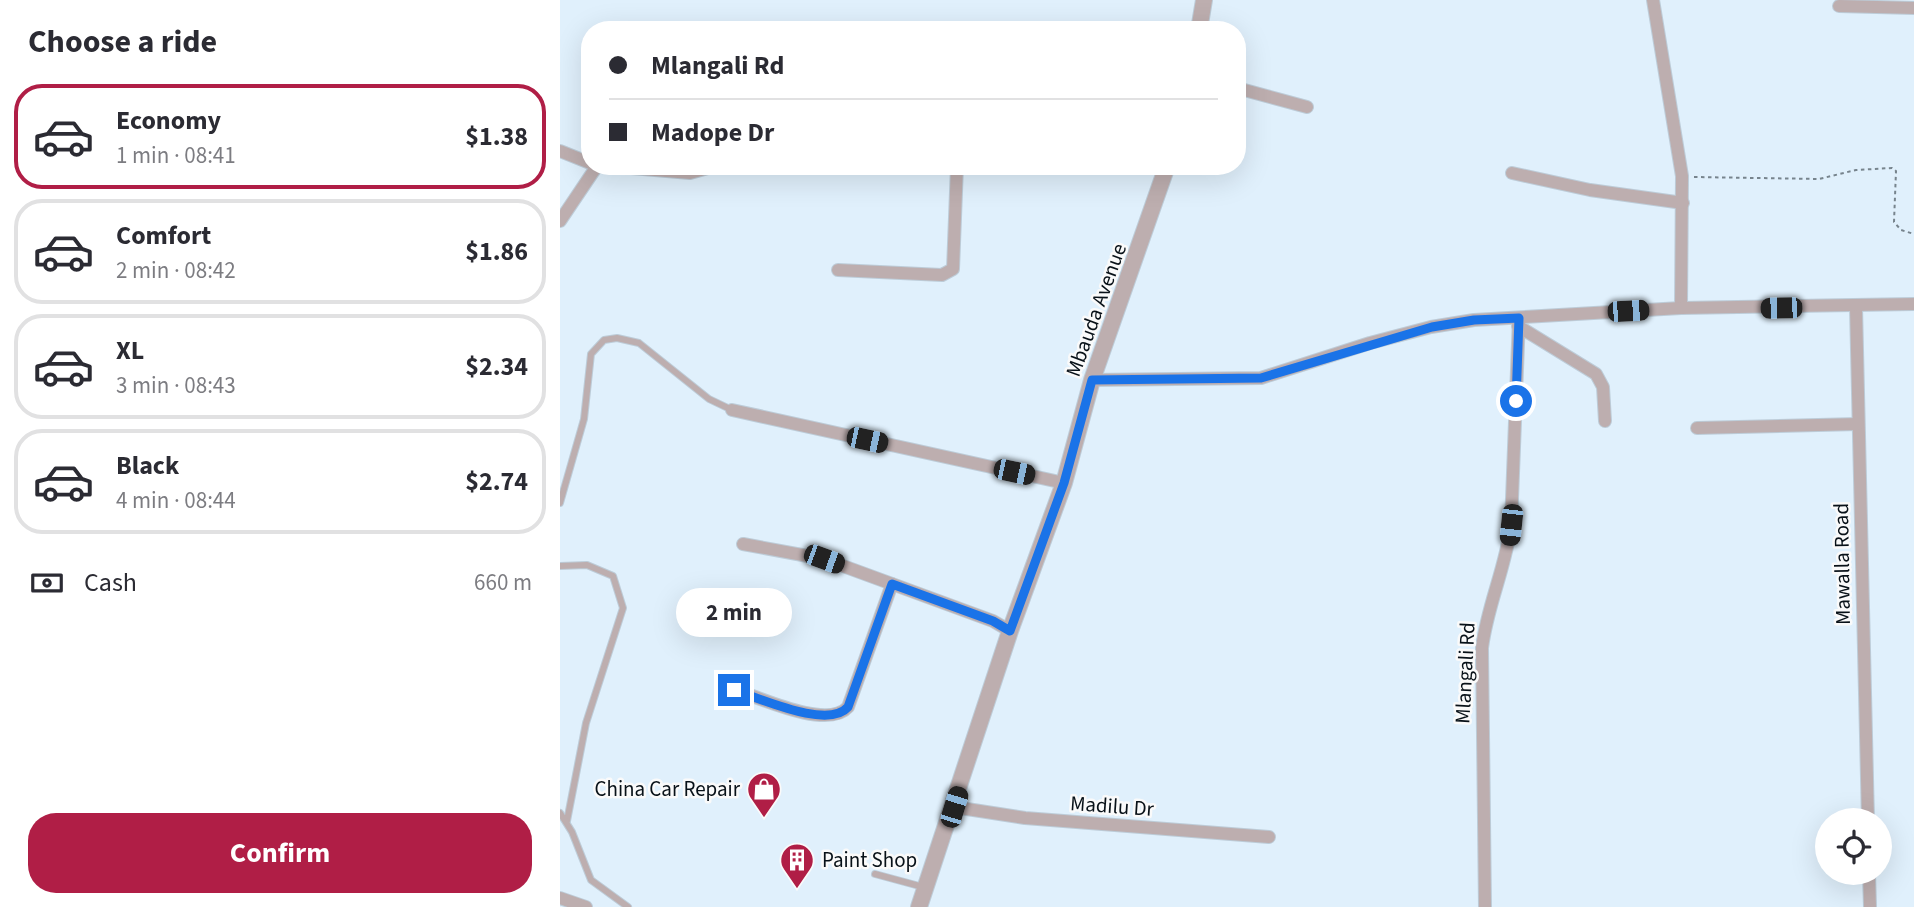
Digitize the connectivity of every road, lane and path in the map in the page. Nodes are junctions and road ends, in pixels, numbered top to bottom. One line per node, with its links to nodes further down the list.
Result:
1 (1204, 0): 5 (street)
2 (1653, 0): 14 (street)
3 (1839, 6): 4 (street)
4 (1914, 8)
5 (1200, 21)
6 (1246, 90): 7 (street)
7 (1307, 107)
8 (560, 151): 9 (street)
9 (581, 159)
10 (1512, 173): 15 (street)
11 (591, 175): 16 (street)
12 (957, 175): 18 (street)
13 (1164, 175): 23 (street, Mbauda Avenue)
14 (1682, 176): 15 (street); 17 (path)
15 (1683, 203): 21 (street)
16 (560, 220)
17 (1914, 234)
18 (838, 270)
19 (1914, 304): 20 (street)
20 (1856, 307): 21 (street); 26 (street, Mawalla Road)
21 (1681, 308): 22 (street)
22 (1519, 322): 23 (street); 25 (street); 47 (street, Mlangali Rd)
23 (1092, 380): 28 (street, Mbauda Avenue)
24 (733, 410): 28 (street); 29 (lane)
25 (1605, 421)
26 (1858, 424): 27 (street); 36 (street, Mawalla Road)
27 (1697, 428)
28 (1064, 483): 33 (street, Mbauda Avenue)
29 (560, 503)
30 (743, 544): 32 (street)
31 (560, 566): 38 (lane)
32 (892, 584): 33 (street); 34 (street)
33 (1010, 631): 35 (street, Mbauda Avenue)
34 (734, 690)
35 (954, 807): 39 (street, Madilu Dr); 42 (street, Mbauda Avenue)
36 (1868, 808)
37 (560, 813): 38 (lane)
38 (567, 821): 45 (lane)
39 (1269, 836)
40 (875, 874): 42 (lane)
41 (1869, 885): 48 (street)
42 (925, 888): 46 (street, Mbauda Avenue)
43 (560, 898): 44 (street)
44 (586, 907)
45 (628, 907)
46 (919, 907)
47 (1485, 907)
48 (1870, 907)

